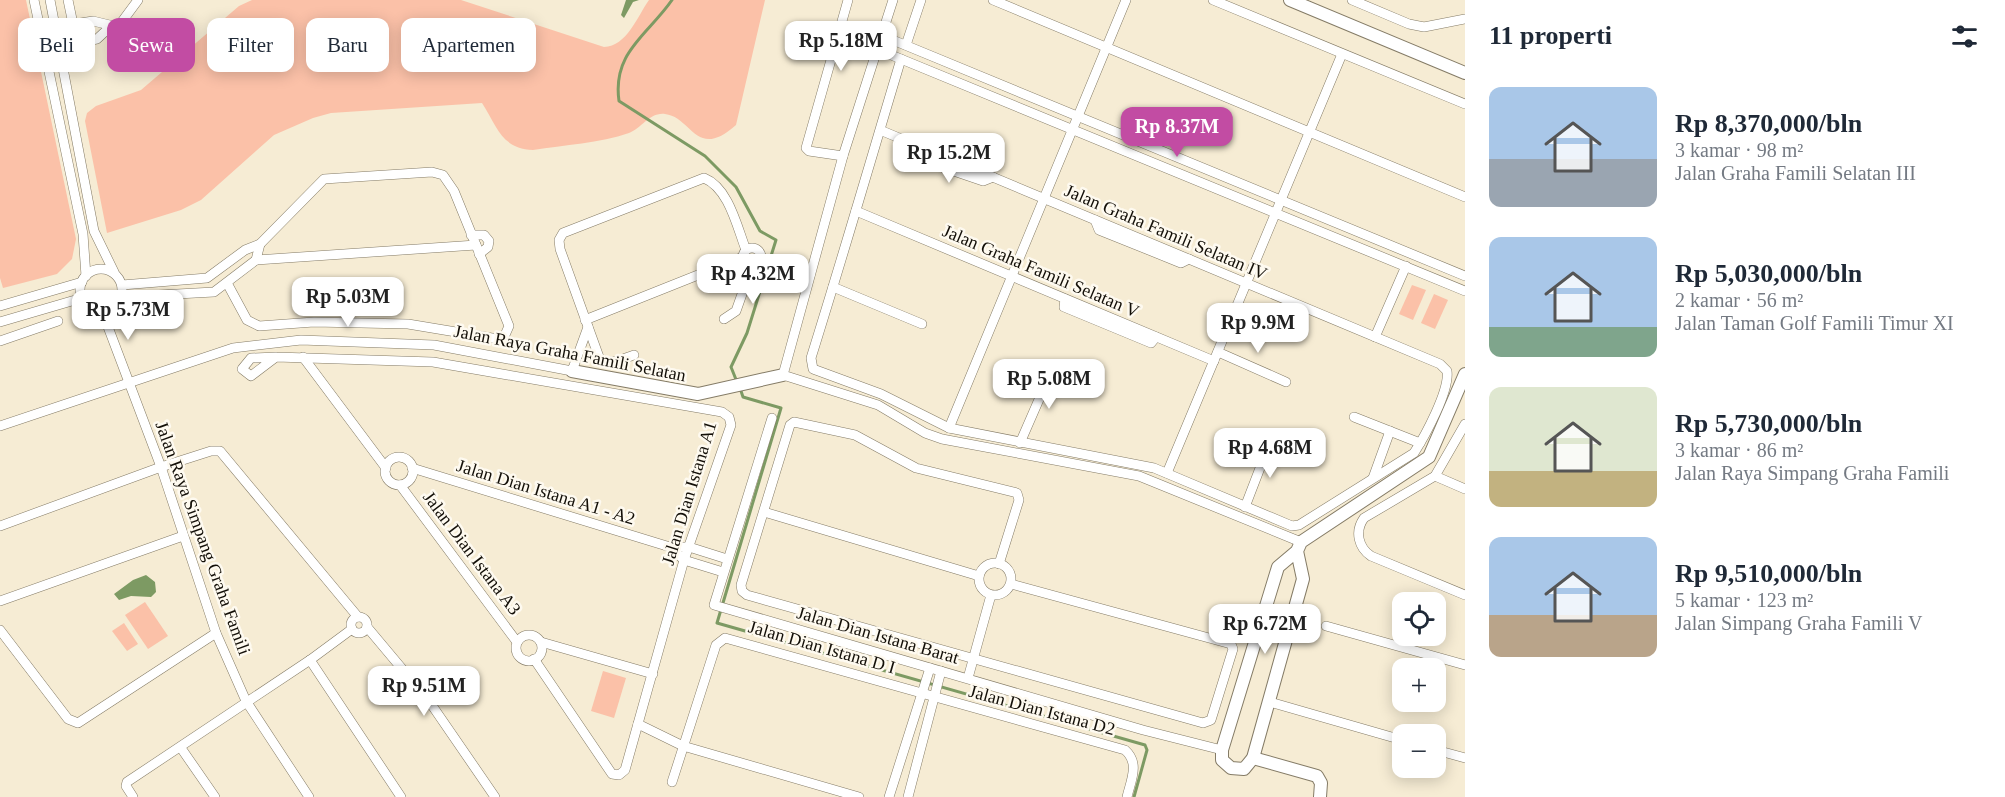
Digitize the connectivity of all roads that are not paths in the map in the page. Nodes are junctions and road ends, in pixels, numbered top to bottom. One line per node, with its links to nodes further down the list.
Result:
1 (34, 0): 51 (street)
2 (50, 0): 13 (street)
3 (68, 0): 14 (street)
4 (138, 0): 15 (street)
5 (848, 0): 32 (street)
6 (893, 0): 18 (street)
7 (921, 0): 20 (street)
8 (993, 0): 21 (street)
9 (1126, 0): 21 (street)
10 (1213, 0): 23 (street)
11 (1290, 0): 26 (street)
12 (1352, 0): 16 (street)
13 (54, 18)
14 (72, 18)
15 (126, 18)
16 (1465, 19)
17 (107, 30): 19 (street)
18 (883, 36): 20 (street); 22 (street)
19 (95, 39)
20 (906, 45): 28 (street)
21 (1107, 47): 28 (street); 31 (street)
22 (879, 50): 24 (street); 32 (street)
23 (1342, 54): 27 (street); 31 (street)
24 (901, 59): 29 (street); 30 (street)
25 (65, 72): 47 (street)
26 (1465, 73)
27 (1465, 104)
28 (1078, 117): 30 (street); 35 (street)
29 (880, 129): 34 (street, Jalan Graha Famili Selatan IV); 36 (street)
30 (1073, 129): 34 (street); 37 (street)
31 (1310, 132): 33 (street); 35 (street)
32 (843, 156): 48 (street)
33 (1465, 197)
34 (1044, 198): 49 (street); 53 (street, Jalan Graha Famili Selatan IV)
35 (1281, 201): 37 (street); 50 (street)
36 (856, 211): 49 (street, Jalan Graha Famili Selatan V); 55 (street)
37 (1276, 213): 46 (street); 53 (street)
38 (471, 235): 39 (street); 41 (street); 41 (street)
39 (260, 244): 40 (street); 44 (street)
40 (244, 250): 44 (street); 54 (street)
41 (477, 250): 44 (street); 52 (street)
42 (745, 254): 43 (street); 45 (street); 64 (street); 64 (street)
43 (762, 259): 45 (street); 48 (street)
44 (256, 260): 52 (street)
45 (752, 266): 61 (street)
46 (1406, 266): 56 (street); 66 (street)
47 (114, 273): 51 (street); 54 (street)
48 (810, 276): 75 (street)
49 (1012, 276): 72 (street, Jalan Graha Famili Selatan V); 83 (street)
50 (1465, 276)
51 (84, 279): 58 (street); 59 (street)
52 (227, 283): 57 (street)
53 (1247, 283): 66 (street, Jalan Graha Famili Selatan IV); 68 (street)
54 (122, 285): 57 (street)
55 (833, 287): 65 (street); 83 (street)
56 (1465, 291)
57 (122, 297): 60 (street)
58 (82, 298): 60 (street); 63 (street)
59 (0, 306)
60 (102, 311): 77 (street, Jalan Raya Simpang Graha Famili)
61 (724, 319)
62 (58, 321): 67 (street)
63 (0, 322)
64 (587, 323): 69 (street); 73 (street)
65 (921, 324)
66 (1375, 337): 87 (street, Jalan Graha Famili Selatan IV)
67 (0, 341)
68 (1218, 352): 72 (street); 78 (street)
69 (634, 355)
70 (276, 357): 71 (street, Jalan Dian Istana A1)
71 (303, 357): 89 (street); 102 (street, Jalan Dian Istana A1)
72 (1214, 362): 91 (street)
73 (572, 371): 75 (street, Jalan Raya Graha Famili Selatan); 77 (street, Jalan Raya Graha Famili Selatan)
74 (1076, 372): 86 (street)
75 (783, 375): 100 (street)
76 (1464, 381): 100 (street)
77 (130, 382): 82 (street, Jalan Raya Graha Famili Selatan); 88 (street, Jalan Raya Simpang Graha Famili)
78 (1286, 382)
79 (1354, 417): 84 (street)
80 (772, 418): 103 (street, Jalan Dian Istana Barat)
81 (1465, 424): 92 (street)
82 (0, 426)
83 (949, 428): 86 (street)
84 (1390, 431): 87 (street); 93 (street)
85 (1270, 442): 96 (street)
86 (1020, 443): 91 (street)
87 (1420, 443): 93 (street)
88 (161, 467): 98 (street); 99 (street, Jalan Raya Simpang Graha Famili); 112 (street)
89 (386, 468): 90 (street); 94 (street)
90 (412, 468): 94 (street); 101 (street, Jalan Dian Istana A1 - A2)
91 (1167, 473): 96 (street)
92 (1435, 476): 95 (street); 110 (street)
93 (1373, 478): 96 (street)
94 (400, 485): 118 (street, Jalan Dian Istana A3)
95 (1465, 489)
96 (1245, 507)
97 (764, 512): 105 (street); 107 (street); 120 (street)
98 (0, 526)
99 (183, 536): 111 (street); 117 (street, Jalan Raya Simpang Graha Famili)
100 (1299, 546): 131 (street); 136 (street)
101 (670, 547): 102 (street, Jalan Dian Istana A1 - A2); 104 (street, Jalan Dian Istana A1 - A2)
102 (688, 547): 103 (street, Jalan Dian Istana A1 - A2); 104 (street, Jalan Dian Istana A1)
103 (727, 559): 106 (street, Jalan Dian Istana Barat)
104 (684, 560): 106 (street, Jalan Dian Istana A1 - A2); 125 (street, Jalan Dian Istana A1)
105 (999, 564): 107 (street); 108 (street)
106 (723, 572): 124 (street, Jalan Dian Istana Barat)
107 (979, 576): 109 (street)
108 (1011, 584): 109 (street); 120 (street)
109 (991, 595): 120 (street)
110 (1465, 595)
111 (0, 601)
112 (358, 617): 114 (street); 115 (street)
113 (1326, 626): 123 (street)
114 (367, 627): 115 (street); 145 (street)
115 (352, 629): 122 (street)
116 (0, 630): 117 (street)
117 (216, 633): 130 (street, Jalan Raya Simpang Graha Famili)
118 (517, 642): 119 (street); 121 (street)
119 (541, 642): 121 (street); 125 (street)
120 (973, 658): 127 (street)
121 (534, 659): 132 (street, Jalan Dian Istana A1)
122 (310, 660): 130 (street); 144 (street)
123 (1465, 665)
124 (930, 670): 126 (street, Jalan Dian Istana Barat); 128 (street)
125 (653, 674): 132 (street, Jalan Dian Istana A1)
126 (941, 674): 127 (street, Jalan Dian Istana Barat); 129 (street)
127 (968, 678): 136 (street, Jalan Dian Istana Barat)
128 (923, 691): 129 (street, Jalan Dian Istana D I); 134 (street, Jalan Dian Istana D I); 147 (street)
129 (935, 695): 148 (street); 149 (street, Jalan Dian Istana D2)
130 (246, 701): 135 (street); 143 (street, Jalan Raya Simpang Graha Famili)
131 (1270, 702): 133 (street); 138 (street)
132 (638, 724): 134 (street)
133 (1392, 737)
134 (683, 746): 140 (street, Jalan Dian Istana D I); 146 (street)
135 (181, 747): 141 (street); 142 (street)
136 (1222, 750): 138 (street)
137 (1446, 753): 139 (street)
138 (1253, 758): 150 (street)
139 (1465, 758)
140 (672, 782)
141 (133, 797)
142 (215, 797)
143 (309, 797)
144 (401, 797)
145 (495, 797)
146 (859, 797)
147 (890, 797)
148 (908, 797)
149 (1127, 797)
150 (1320, 797)

